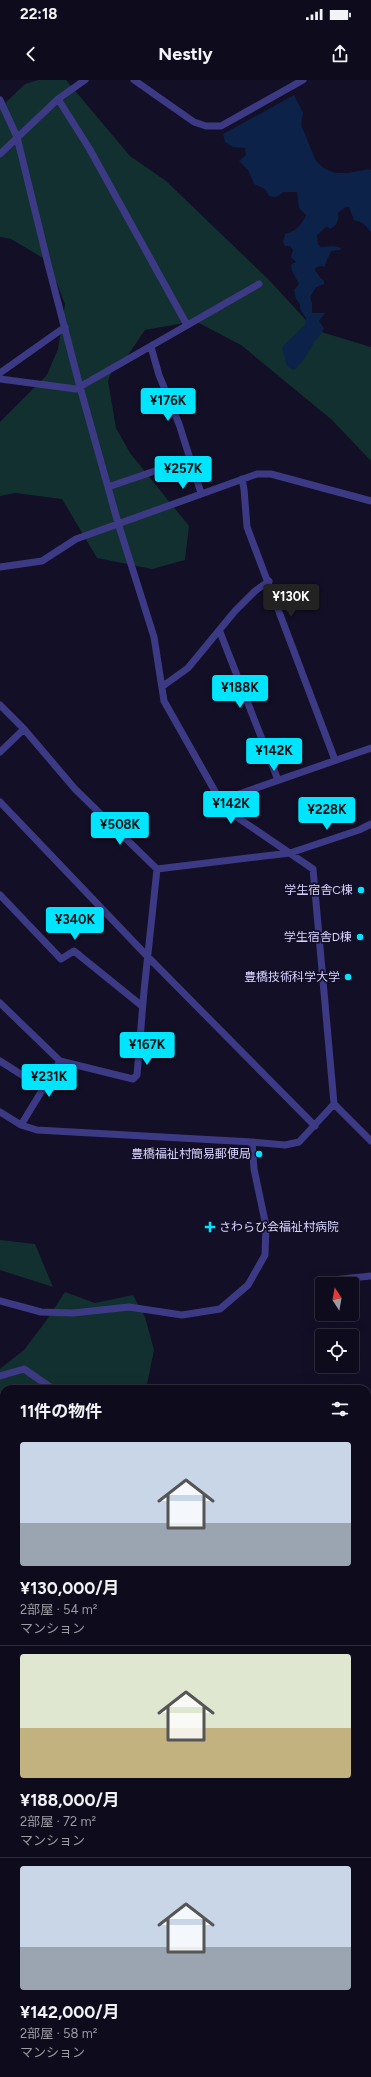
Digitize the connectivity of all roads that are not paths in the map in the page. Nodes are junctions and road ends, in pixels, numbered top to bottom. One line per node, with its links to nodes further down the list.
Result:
1 (85, 80): 4 (street)
2 (134, 80): 3 (street)
3 (302, 80)
4 (58, 99): 6 (street); 9 (street)
5 (0, 100): 6 (street)
6 (17, 137): 7 (street); 10 (street)
7 (0, 154)
8 (259, 284): 9 (street)
9 (187, 325): 11 (street)
10 (65, 327): 12 (street); 14 (street)
11 (151, 347): 14 (street); 15 (street)
12 (0, 373)
13 (0, 379): 14 (street)
14 (80, 387): 17 (street)
15 (190, 459): 17 (street); 18 (street)
16 (242, 479): 18 (street); 19 (street); 22 (street)
17 (108, 487): 20 (street)
18 (201, 493): 20 (street)
19 (371, 501)
20 (118, 523): 21 (street); 24 (street)
21 (0, 567)
22 (269, 581): 23 (street); 29 (street)
23 (220, 632): 24 (street); 30 (street)
24 (163, 686): 31 (street)
25 (0, 705): 26 (street)
26 (24, 729): 28 (street); 35 (street)
27 (371, 748): 29 (street)
28 (0, 752)
29 (335, 760): 30 (street)
30 (278, 780): 31 (street)
31 (219, 801): 34 (street)
32 (0, 802): 37 (street)
33 (371, 824): 34 (street)
34 (290, 853): 35 (street); 43 (street)
35 (157, 869): 37 (street)
36 (0, 895): 39 (street)
37 (148, 957): 39 (street); 46 (street)
38 (0, 1002): 41 (street)
39 (142, 1006): 41 (street)
40 (0, 1061): 42 (street)
41 (60, 1061): 42 (street)
42 (44, 1088): 45 (street)
43 (334, 1104): 46 (street); 47 (street)
44 (0, 1112): 45 (street)
45 (21, 1125): 48 (street)
46 (315, 1126): 48 (street)
47 (371, 1140)
48 (252, 1142): 51 (street)
49 (371, 1276): 50 (street)
50 (359, 1277)
51 (0, 1301)
52 (0, 1376): 53 (street)
53 (47, 1385)

